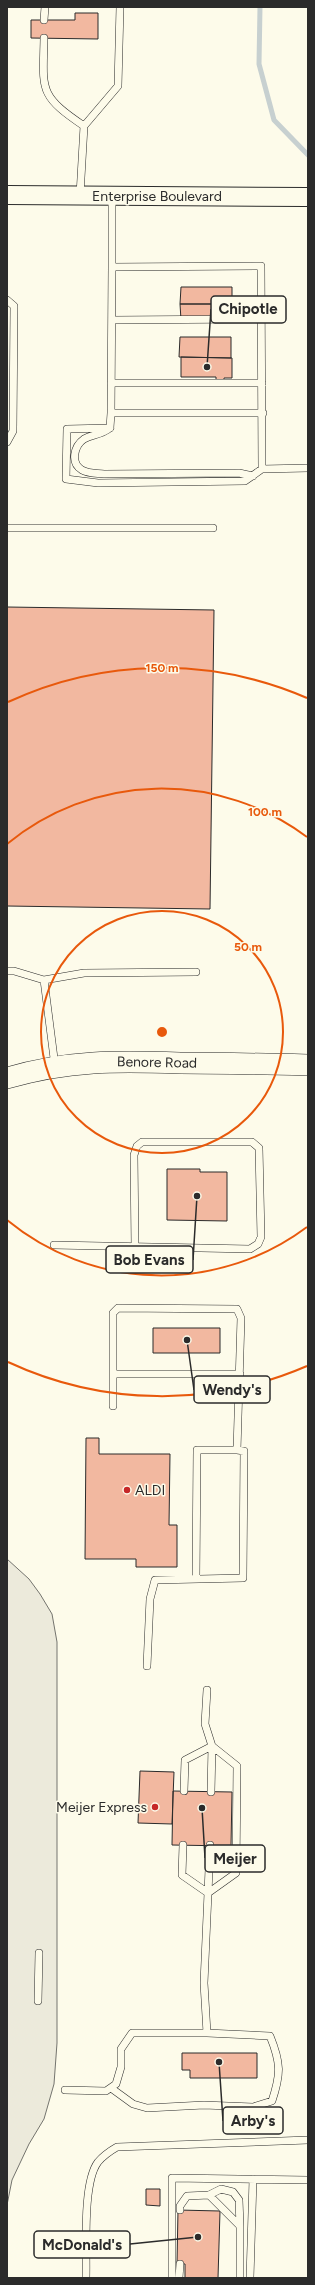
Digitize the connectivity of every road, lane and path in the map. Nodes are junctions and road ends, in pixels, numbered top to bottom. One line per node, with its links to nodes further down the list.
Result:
1 (45, 7): 3 (lane)
2 (120, 7): 5 (lane)
3 (44, 20)
4 (44, 38): 5 (lane)
5 (84, 126): 7 (lane)
6 (7, 195): 7 (street, Enterprise Boulevard)
7 (80, 196): 8 (street, Enterprise Boulevard)
8 (112, 196): 9 (street, Enterprise Boulevard); 10 (lane)
9 (308, 197)
10 (112, 267): 12 (lane); 13 (lane)
11 (7, 300): 14 (lane)
12 (261, 319): 13 (lane); 16 (lane)
13 (112, 320): 15 (lane)
14 (10, 354): 17 (lane)
15 (111, 383): 16 (lane); 19 (lane)
16 (262, 383): 18 (lane)
17 (10, 400): 21 (lane)
18 (263, 412): 19 (lane); 23 (lane)
19 (111, 414): 20 (lane)
20 (110, 428): 24 (lane); 24 (lane)
21 (7, 442)
22 (308, 468): 23 (lane)
23 (262, 469): 24 (lane)
24 (253, 476)
25 (7, 528): 26 (lane)
26 (213, 528)
27 (7, 971): 29 (lane)
28 (196, 972): 29 (lane)
29 (44, 980): 31 (lane)
30 (308, 1065): 31 (main road, Benore Road)
31 (55, 1066): 32 (main road, Benore Road)
32 (7, 1078)
33 (54, 1245): 34 (lane)
34 (135, 1247): 34 (lane)
35 (113, 1374): 36 (lane); 36 (lane); 37 (lane)
36 (240, 1374): 38 (lane)
37 (113, 1406)
38 (237, 1450): 39 (lane); 39 (lane)
39 (196, 1579): 40 (lane)
40 (147, 1666)
41 (206, 1690): 42 (lane)
42 (212, 1746): 43 (lane); 44 (lane); 47 (lane)
43 (184, 1791)
44 (211, 1792)
45 (183, 1845): 47 (lane)
46 (210, 1845): 47 (lane)
47 (208, 1894): 50 (lane)
48 (39, 1954): 49 (lane)
49 (38, 2001)
50 (208, 2033): 51 (lane); 51 (lane)
51 (111, 2088): 52 (lane)
52 (65, 2090)
53 (308, 2140): 60 (lane)
54 (253, 2179): 55 (lane); 61 (lane); 64 (lane)
55 (308, 2180)
56 (208, 2196): 57 (lane); 58 (lane); 58 (lane)
57 (180, 2210)
58 (240, 2226): 63 (lane)
59 (180, 2264): 62 (lane)
60 (86, 2278)
61 (172, 2278)
62 (180, 2278)
63 (240, 2278)
64 (250, 2278)

